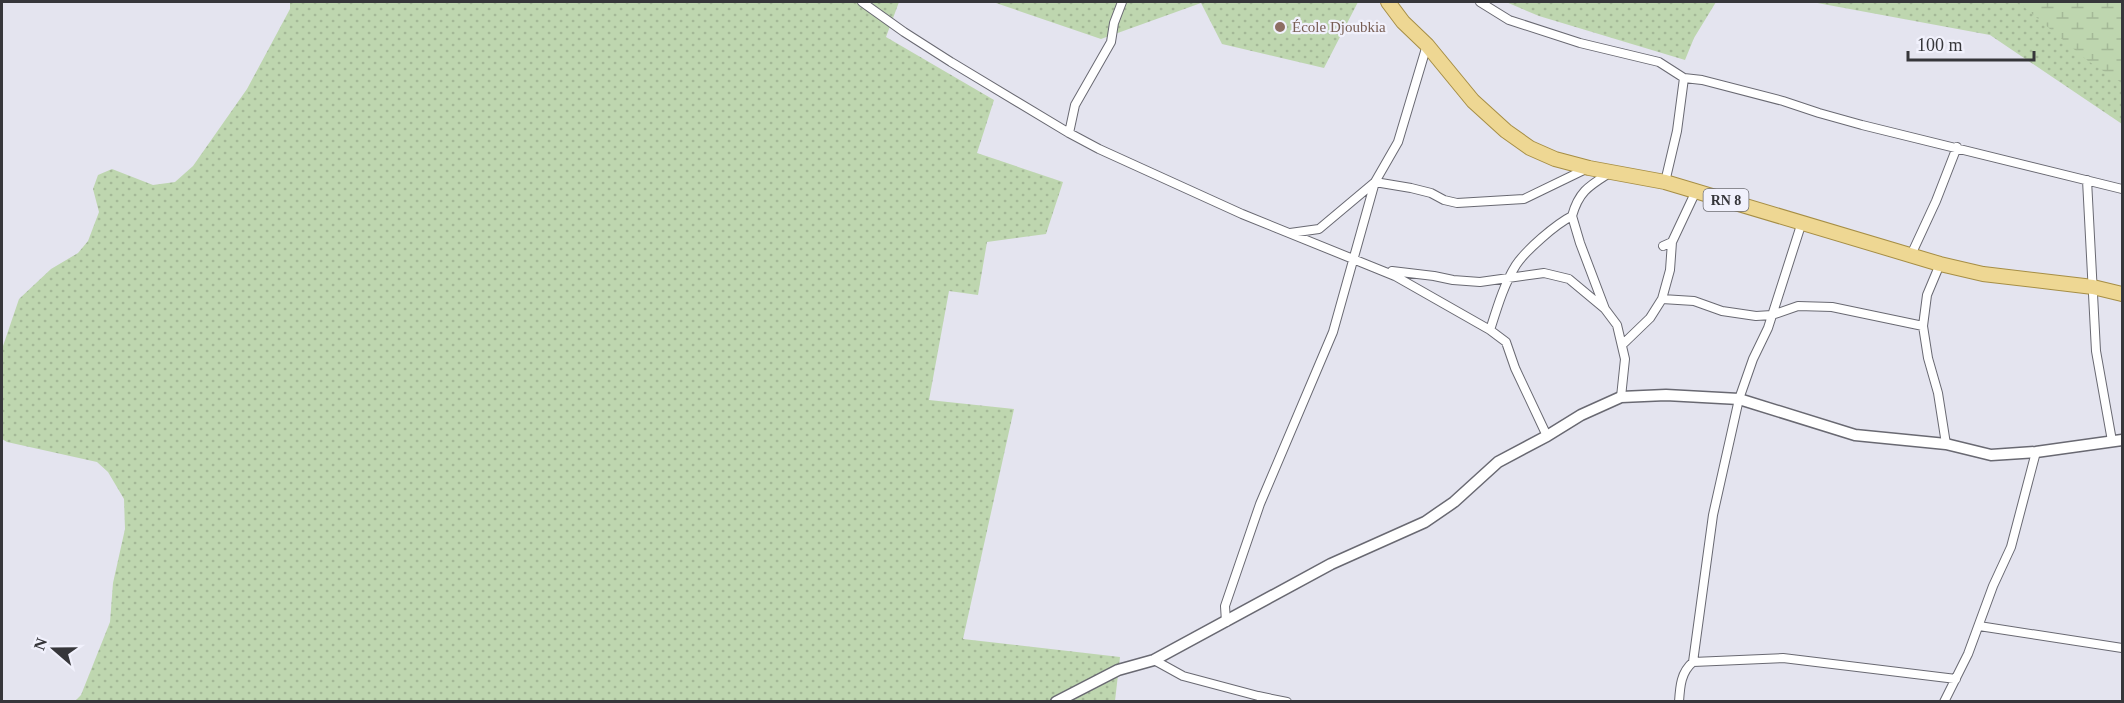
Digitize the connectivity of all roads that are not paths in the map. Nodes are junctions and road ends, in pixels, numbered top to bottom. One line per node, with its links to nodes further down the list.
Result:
1 (862, 2): 7 (street)
2 (1122, 2): 7 (street)
3 (1388, 2): 5 (main road, RN 8)
4 (1480, 2): 6 (street)
5 (1427, 45): 9 (main road, RN 8); 12 (street)
6 (1684, 78): 8 (street); 13 (street)
7 (1069, 133): 18 (street)
8 (1957, 147): 11 (street); 19 (street)
9 (1589, 168): 10 (main road, RN 8); 12 (street)
10 (1611, 172): 13 (main road, RN 8); 16 (street)
11 (2087, 180): 14 (street); 24 (street)
12 (1375, 182): 18 (street); 20 (street)
13 (1665, 182): 15 (main road, RN 8)
14 (2122, 189)
15 (1696, 191): 17 (main road, RN 8); 26 (street)
16 (1572, 216): 23 (street); 27 (street)
17 (1802, 222): 19 (main road, RN 8); 28 (street)
18 (1288, 233): 20 (street)
19 (1911, 255): 21 (main road, RN 8)
20 (1353, 258): 22 (street); 38 (street)
21 (1940, 264): 24 (main road, RN 8); 29 (street)
22 (1382, 270): 23 (street); 30 (street)
23 (1510, 278): 27 (street); 30 (street)
24 (2092, 287): 25 (main road, RN 8); 35 (street)
25 (2122, 294)
26 (1662, 299): 28 (street); 31 (street)
27 (1605, 309): 31 (street)
28 (1772, 315): 29 (street); 33 (street)
29 (1923, 326): 36 (street)
30 (1490, 330): 34 (street)
31 (1622, 345): 32 (street)
32 (1621, 397): 33 (street); 34 (street)
33 (1739, 399): 36 (street); 42 (street)
34 (1547, 436): 38 (street)
35 (2117, 440): 37 (street)
36 (1946, 444): 37 (street)
37 (2036, 452): 39 (street)
38 (1226, 622): 41 (street)
39 (1978, 626): 40 (street); 43 (street)
40 (2122, 648)
41 (1154, 660): 44 (street); 45 (street)
42 (1693, 662): 43 (street); 46 (street)
43 (1956, 679): 47 (street)
44 (1056, 702)
45 (1287, 702)
46 (1679, 702)
47 (1944, 702)

